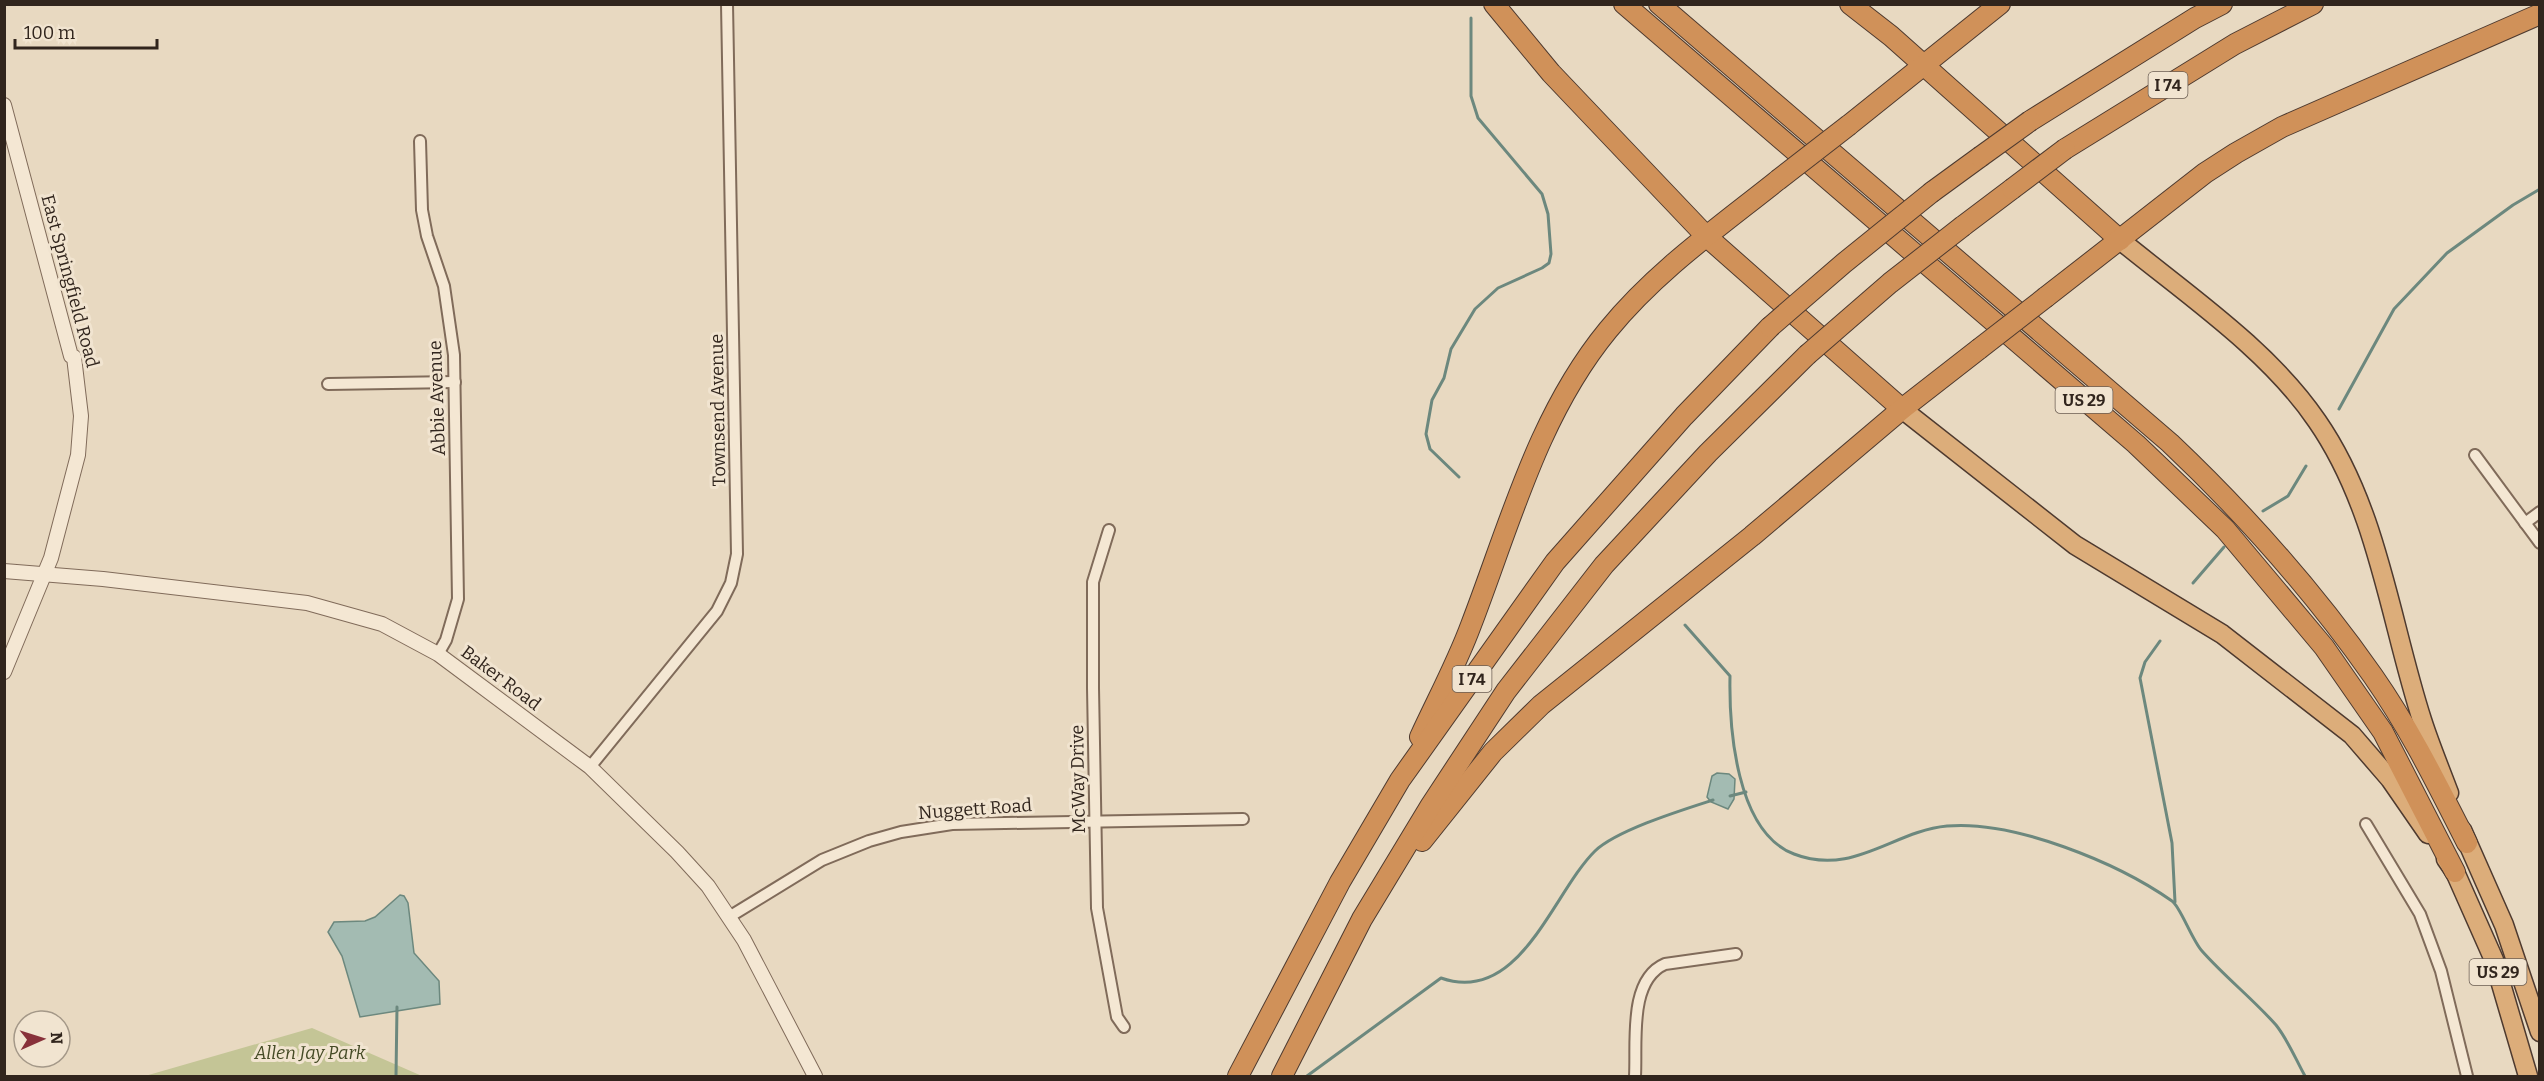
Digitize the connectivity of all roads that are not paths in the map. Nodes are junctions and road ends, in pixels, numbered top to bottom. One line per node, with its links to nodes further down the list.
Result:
1 (727, 4): 29 (street, Townsend Avenue)
2 (1494, 4): 15 (highway)
3 (1624, 4): 35 (highway, US 29)
4 (1659, 4): 34 (highway, US 29)
5 (1850, 4): 12 (highway)
6 (2000, 4): 12 (highway)
7 (2215, 4): 11 (highway)
8 (2222, 4): 11 (highway, I 74)
9 (2313, 4): 37 (highway, I 74, bridge)
10 (2540, 15): 16 (highway)
11 (2195, 18): 30 (highway, I 74, bridge)
12 (1924, 65): 15 (highway, bridge); 16 (highway)
13 (4, 105): 26 (street, East Springfield Road)
14 (420, 141): 17 (street, Abbie Avenue)
15 (1706, 236): 19 (highway); 30 (highway)
16 (2120, 240): 19 (highway, bridge); 34 (highway)
17 (455, 382): 18 (street); 27 (street, Abbie Avenue)
18 (328, 384)
19 (1902, 409): 35 (highway); 37 (highway)
20 (2475, 455): 22 (street)
21 (2540, 512): 22 (street)
22 (2524, 524): 24 (street)
23 (1109, 530): 32 (street, McWay Drive)
24 (2540, 543)
25 (4, 571): 26 (street, Baker Road)
26 (45, 573): 27 (street, Baker Road); 28 (street, East Springfield Road)
27 (438, 654): 29 (street, Baker Road)
28 (4, 672)
29 (590, 767): 36 (street, Baker Road)
30 (1400, 780): 42 (highway, I 74)
31 (1244, 819): 32 (street, Nuggett Road)
32 (1095, 820): 36 (street, Nuggett Road); 39 (street, McWay Drive)
33 (2366, 824): 45 (street)
34 (2467, 843): 40 (highway, US 29)
35 (2455, 872): 46 (highway, US 29)
36 (729, 917): 41 (street, Baker Road)
37 (1362, 919): 43 (highway, I 74)
38 (1736, 954): 44 (street)
39 (1124, 1027)
40 (2540, 1032)
41 (815, 1077)
42 (1239, 1077)
43 (1282, 1077)
44 (1635, 1077)
45 (2467, 1077)
46 (2528, 1077)

